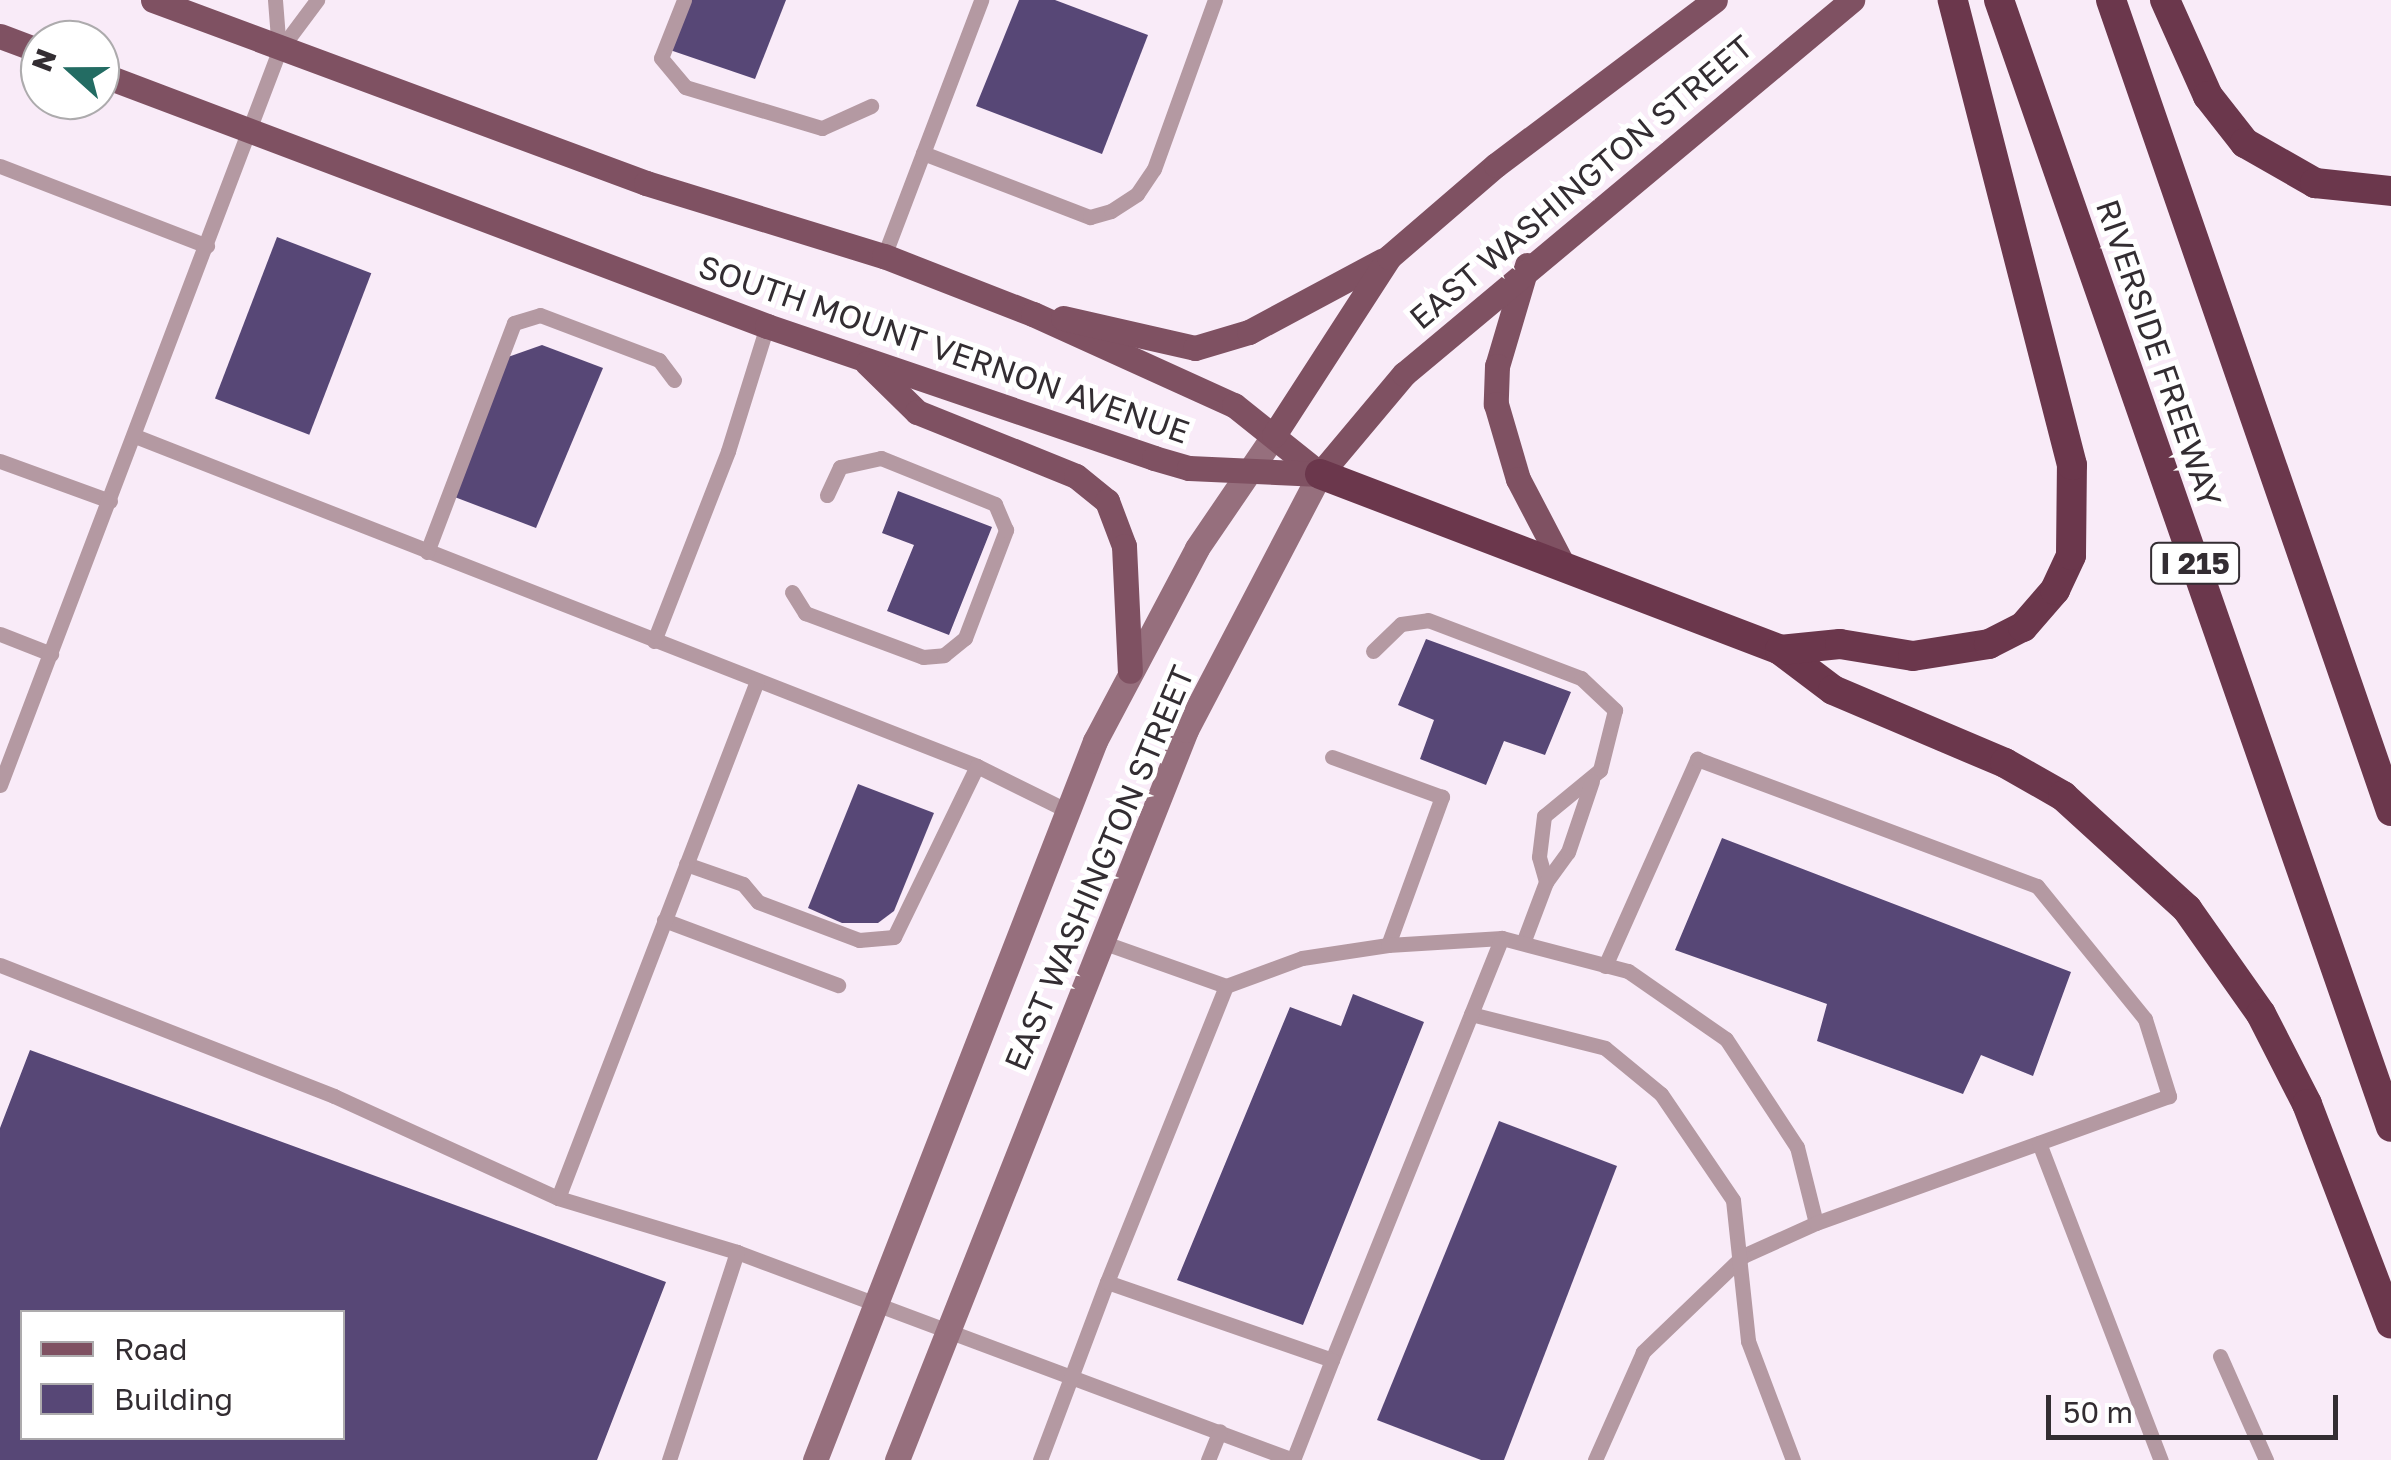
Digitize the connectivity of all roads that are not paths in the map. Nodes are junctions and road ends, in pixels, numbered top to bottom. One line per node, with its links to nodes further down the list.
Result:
1 (153, 0): 13 (main road, SOUTH MOUNT VERNON AVENUE)
2 (274, 0): 13 (lane)
3 (317, 0): 13 (lane)
4 (684, 0): 15 (lane)
5 (982, 0): 17 (lane)
6 (1216, 0): 17 (lane)
7 (1715, 0): 22 (main road, EAST WASHINGTON STREET)
8 (1852, 0): 23 (main road, EAST WASHINGTON STREET)
9 (1953, 0): 41 (highway)
10 (1999, 0): 63 (highway, RIVERSIDE FREEWAY / I 215)
11 (2111, 0): 50 (highway)
12 (2165, 0): 19 (highway)
13 (279, 51): 16 (lane); 21 (main road, SOUTH MOUNT VERNON AVENUE)
14 (120, 81): 16 (main road, SOUTH MOUNT VERNON AVENUE)
15 (871, 106)
16 (252, 130): 20 (lane); 25 (main road, SOUTH MOUNT VERNON AVENUE)
17 (923, 153): 21 (lane)
18 (0, 166): 20 (lane)
19 (2391, 190)
20 (208, 246): 29 (lane)
21 (884, 256): 24 (main road, SOUTH MOUNT VERNON AVENUE)
22 (1389, 257): 24 (main road); 28 (main road, EAST WASHINGTON STREET)
23 (1526, 265): 32 (main road, EAST WASHINGTON STREET); 36 (main road)
24 (1033, 314): 28 (main road, SOUTH MOUNT VERNON AVENUE)
25 (767, 326): 26 (main road, SOUTH MOUNT VERNON AVENUE); 39 (lane)
26 (860, 356): 31 (main road, SOUTH MOUNT VERNON AVENUE); 43 (main road)
27 (674, 380): 35 (lane)
28 (1274, 435): 31 (main road, EAST WASHINGTON STREET); 32 (main road, SOUTH MOUNT VERNON AVENUE)
29 (135, 436): 34 (lane); 35 (lane)
30 (0, 461): 34 (lane)
31 (1249, 472): 32 (main road, SOUTH MOUNT VERNON AVENUE); 43 (main road, EAST WASHINGTON STREET)
32 (1320, 474): 36 (highway); 55 (main road, EAST WASHINGTON STREET)
33 (827, 495): 37 (lane)
34 (110, 502): 42 (lane)
35 (427, 552): 39 (lane)
36 (1563, 565): 41 (highway)
37 (792, 592)
38 (0, 634): 42 (lane)
39 (654, 642): 44 (lane)
40 (1373, 650): 47 (lane)
41 (1780, 650): 71 (highway)
42 (51, 654): 48 (lane)
43 (1130, 671): 49 (main road, EAST WASHINGTON STREET)
44 (756, 682): 46 (lane); 51 (lane)
45 (1332, 757): 57 (lane)
46 (977, 766): 49 (lane); 51 (lane)
47 (1592, 781): 52 (lane); 52 (lane)
48 (0, 786)
49 (1068, 811): 70 (main road, EAST WASHINGTON STREET)
50 (2391, 811)
51 (686, 864): 53 (lane)
52 (1546, 882): 56 (lane)
53 (664, 920): 60 (lane); 65 (lane)
54 (1502, 938): 56 (lane); 57 (lane); 62 (lane)
55 (1099, 941): 61 (lane); 72 (main road, EAST WASHINGTON STREET)
56 (1523, 943): 58 (lane)
57 (1388, 945): 61 (lane)
58 (1606, 966): 64 (lane); 66 (lane)
59 (2, 970): 65 (lane)
60 (838, 985)
61 (1226, 986): 69 (lane)
62 (1471, 1014): 68 (lane); 74 (lane)
63 (2391, 1127)
64 (2038, 1143): 66 (lane); 85 (lane)
65 (558, 1198): 67 (lane)
66 (1816, 1223): 68 (lane)
67 (737, 1252): 70 (lane); 77 (lane)
68 (1742, 1256): 83 (lane); 84 (lane)
69 (1107, 1282): 74 (lane); 75 (lane)
70 (878, 1302): 72 (lane); 78 (main road, EAST WASHINGTON STREET)
71 (2391, 1324)
72 (950, 1329): 75 (lane); 79 (main road, EAST WASHINGTON STREET)
73 (2220, 1356): 86 (lane)
74 (1332, 1360): 82 (lane)
75 (1071, 1376): 76 (lane); 80 (lane)
76 (1220, 1431): 81 (lane); 82 (lane)
77 (669, 1460)
78 (816, 1460)
79 (897, 1460)
80 (1040, 1460)
81 (1208, 1460)
82 (1293, 1460)
83 (1595, 1460)
84 (1793, 1460)
85 (2160, 1460)
86 (2266, 1460)

